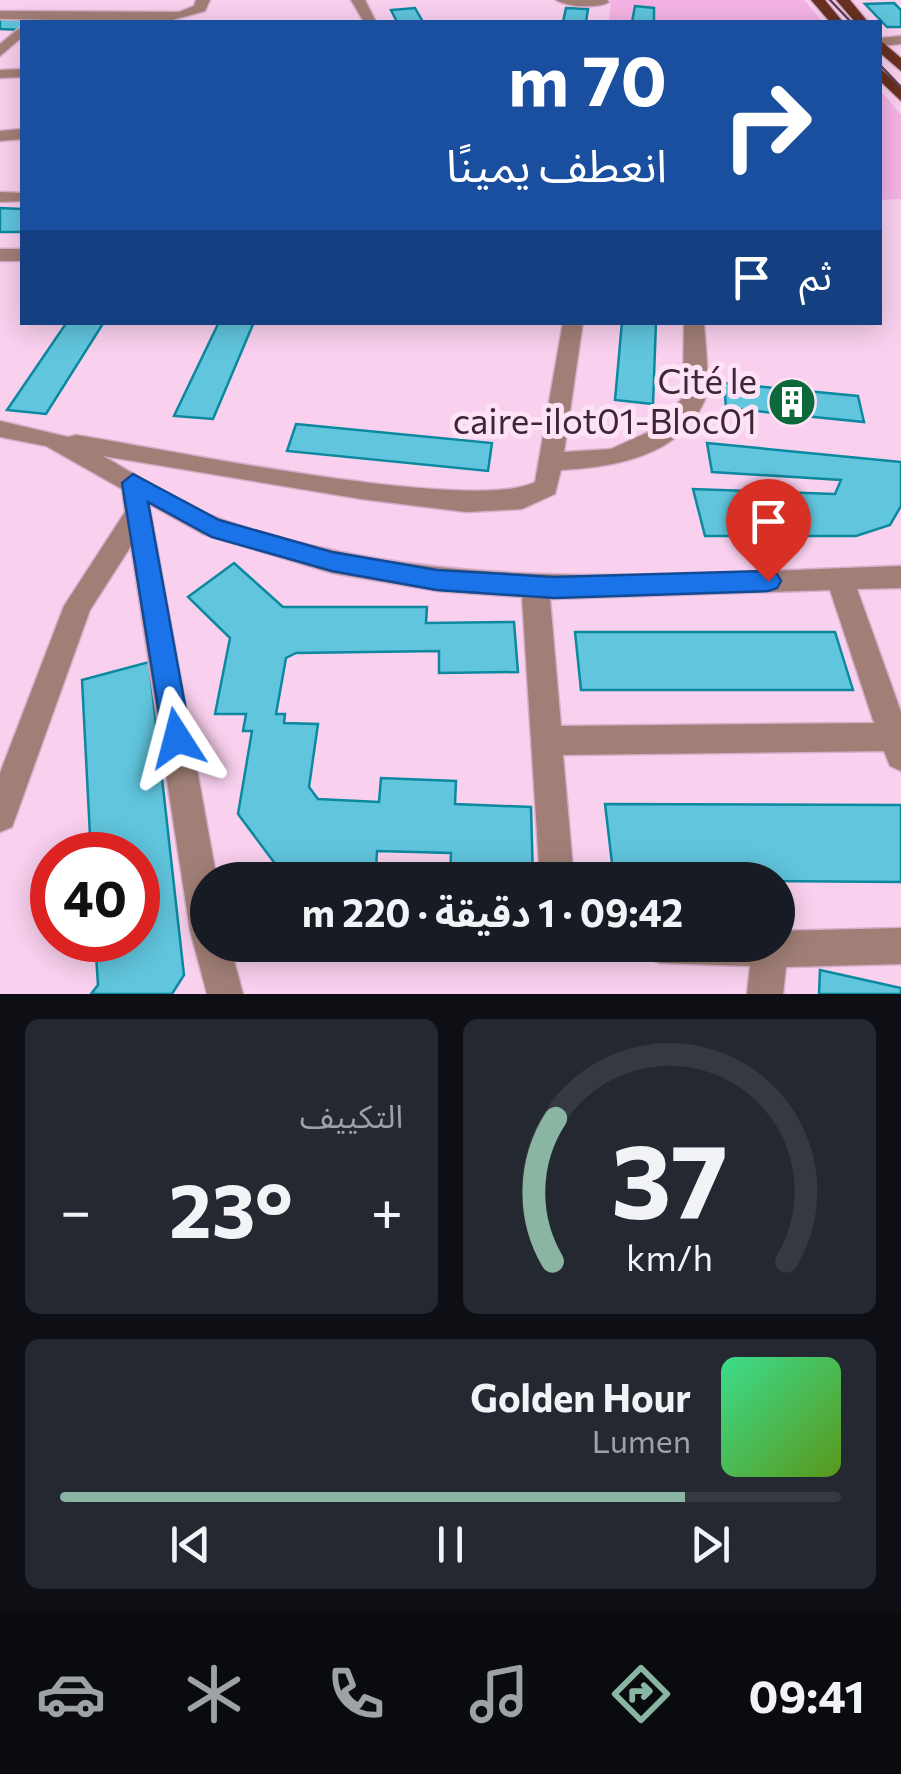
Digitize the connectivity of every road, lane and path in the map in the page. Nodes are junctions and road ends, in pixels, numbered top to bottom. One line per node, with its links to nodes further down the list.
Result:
1 (203, 0): 7 (street)
2 (563, 0): 5 (street)
3 (818, 0): 10 (main road)
4 (843, 0): 11 (main road)
5 (602, 1)
6 (0, 14): 8 (street)
7 (160, 19): 9 (street)
8 (25, 20)
9 (94, 20)
10 (835, 20)
11 (860, 20)
12 (20, 31): 14 (street)
13 (882, 45): 15 (main road)
14 (0, 52)
15 (901, 67)
16 (882, 74): 17 (main road)
17 (901, 96)
18 (573, 325): 22 (street)
19 (694, 325): 22 (street)
20 (0, 429): 21 (street)
21 (52, 439): 22 (street); 23 (street)
22 (552, 462)
23 (137, 496): 26 (street); 29 (street); 30 (street)
24 (901, 576): 25 (street)
25 (840, 578): 26 (street); 28 (street)
26 (534, 586): 27 (street)
27 (546, 741): 28 (street); 31 (street)
28 (898, 746)
29 (0, 816)
30 (196, 862)
31 (556, 862)
32 (901, 946): 33 (street)
33 (795, 948)
34 (217, 962): 36 (street)
35 (769, 962): 37 (street)
36 (225, 994)
37 (765, 994)

